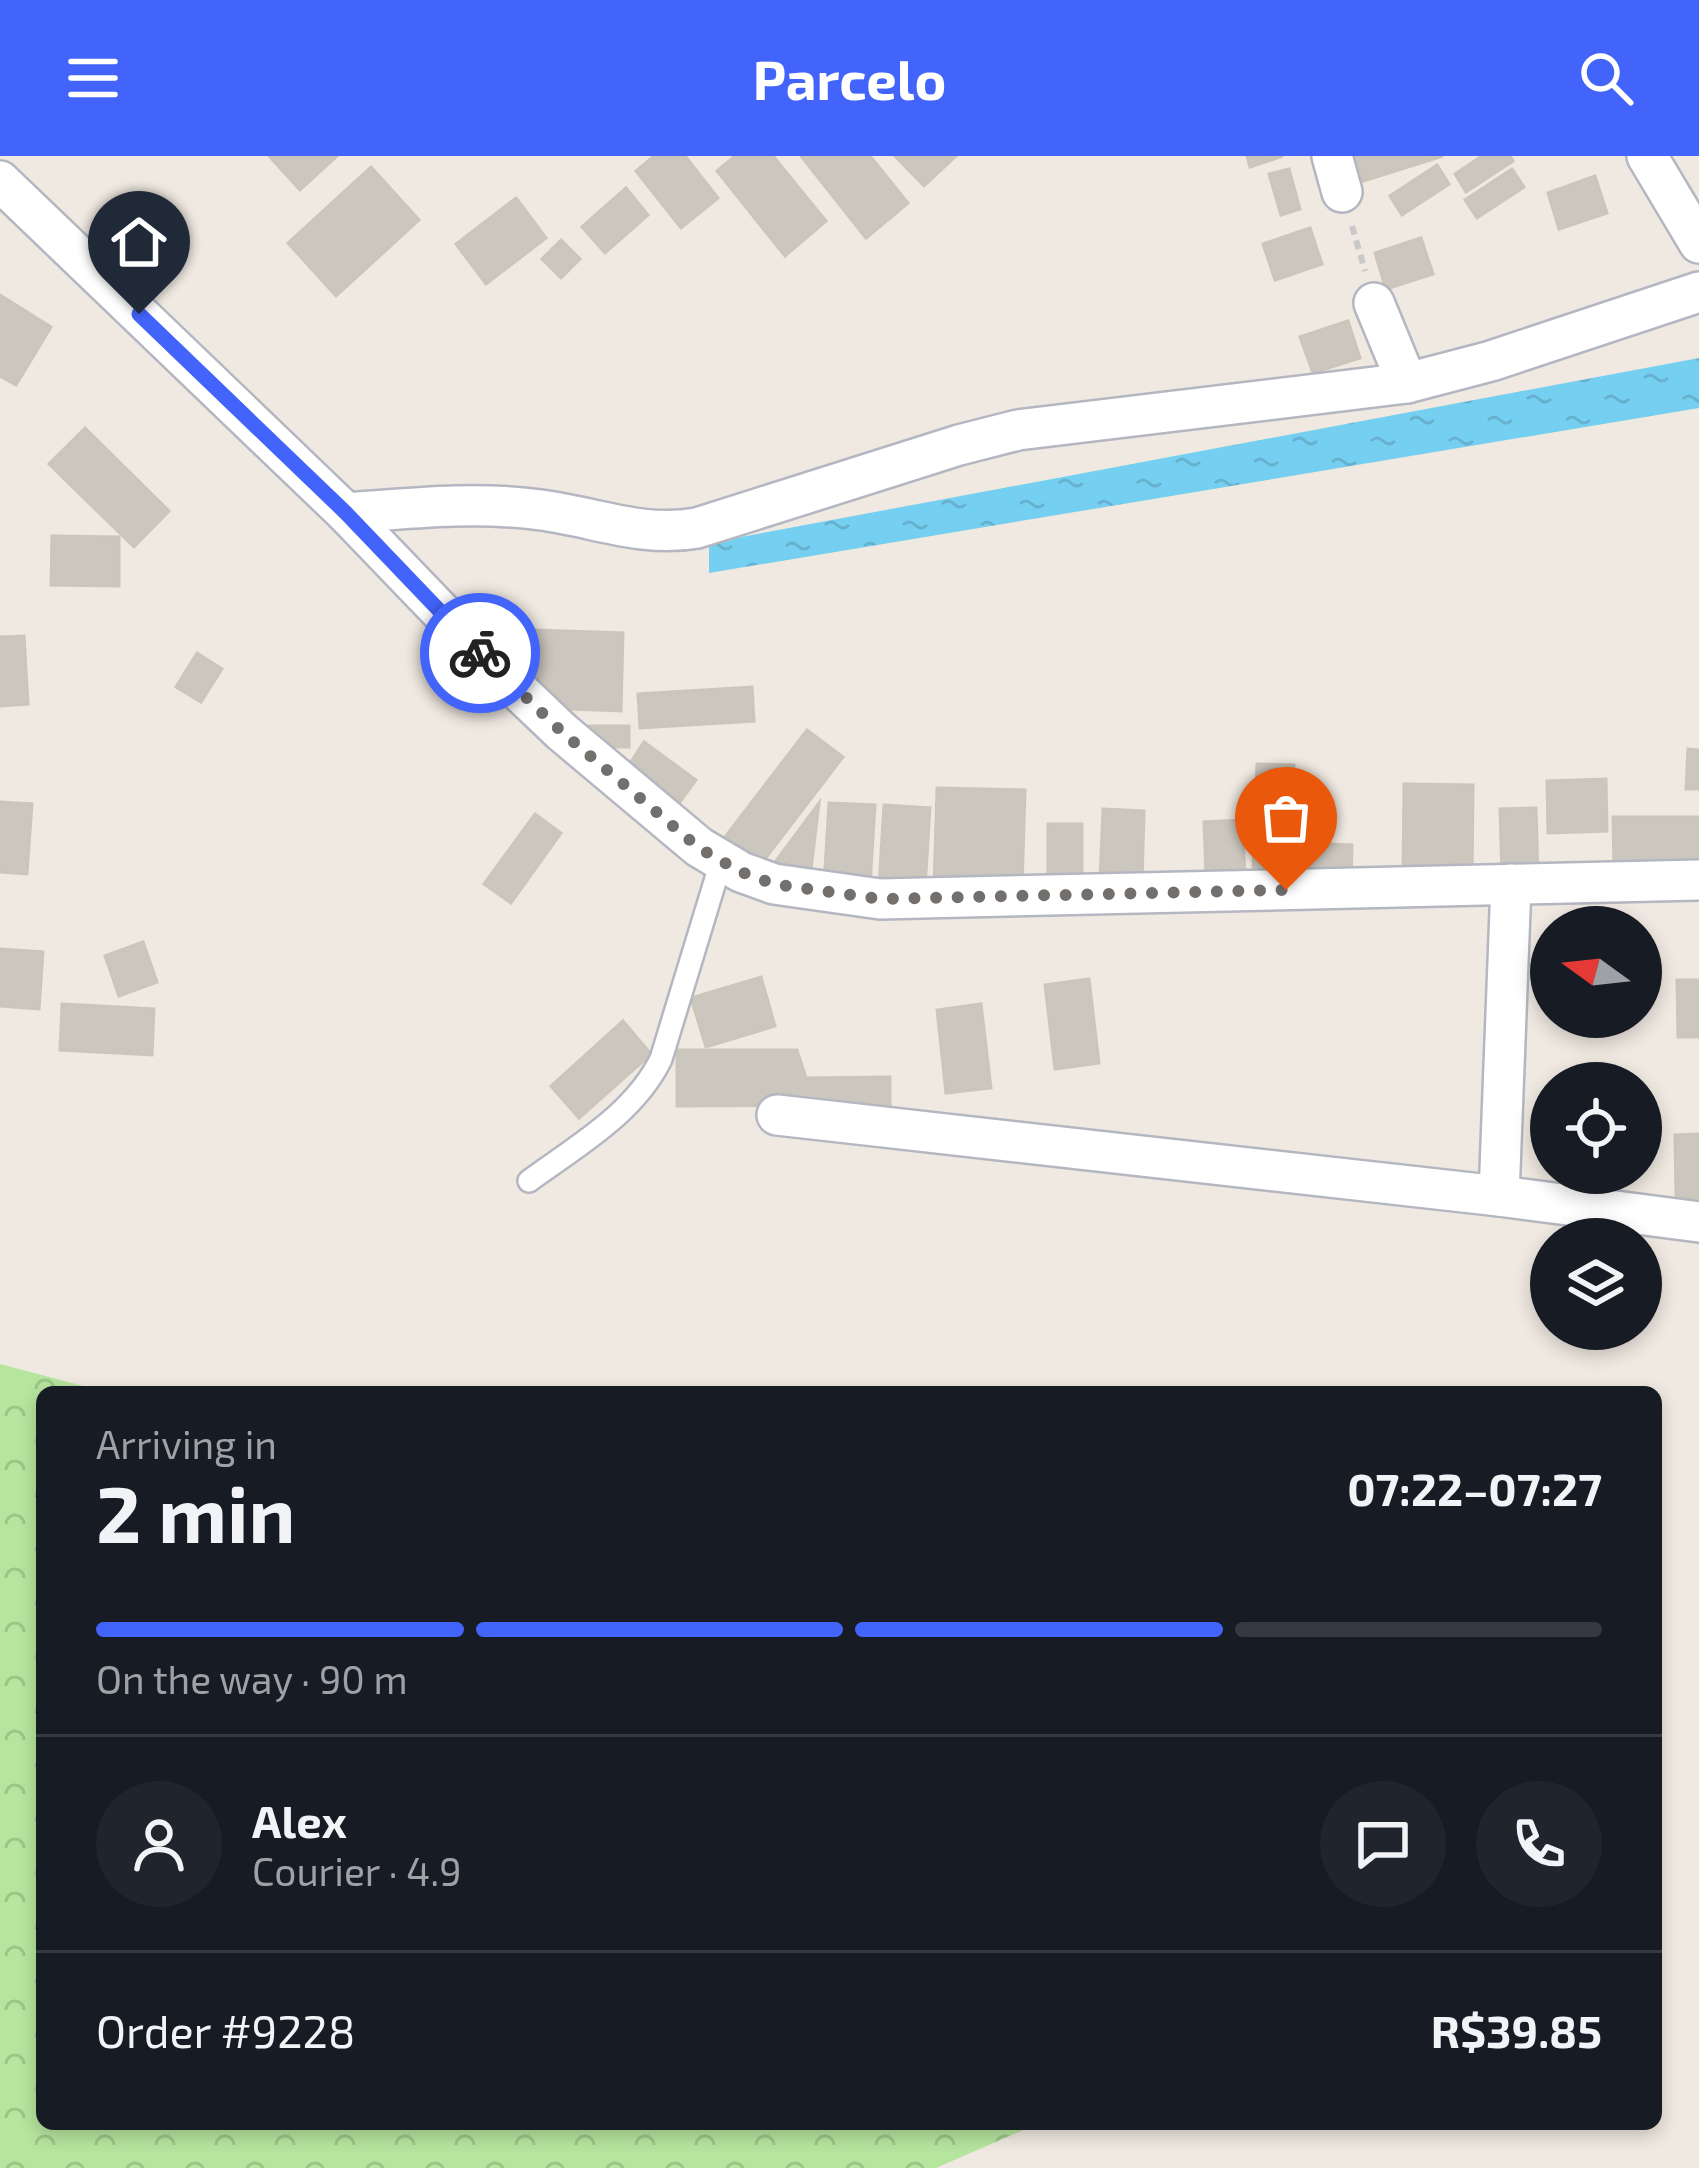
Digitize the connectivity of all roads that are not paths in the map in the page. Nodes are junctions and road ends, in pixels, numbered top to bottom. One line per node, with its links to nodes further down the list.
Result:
1 (1647, 156): 3 (street)
2 (0, 181): 7 (street)
3 (1699, 243)
4 (1699, 292): 6 (street)
5 (1374, 303): 6 (street)
6 (1407, 383): 7 (street)
7 (346, 513): 8 (street)
8 (721, 862): 10 (street); 12 (lane)
9 (1699, 880): 10 (street)
10 (1511, 884): 13 (street)
11 (777, 1115): 13 (street)
12 (529, 1181)
13 (1499, 1196): 14 (street)
14 (1699, 1222)

